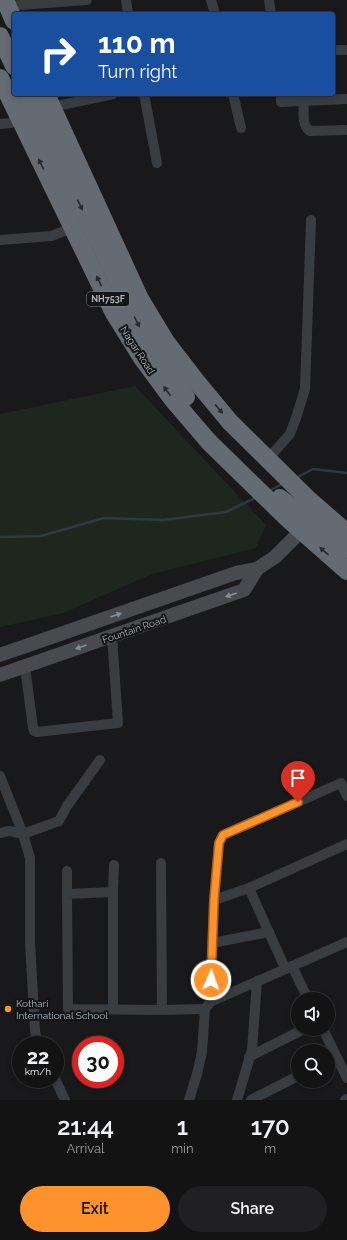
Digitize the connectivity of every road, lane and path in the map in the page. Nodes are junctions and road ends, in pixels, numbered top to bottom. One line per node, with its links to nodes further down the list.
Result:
1 (87, 0): 5 (street)
2 (126, 0): 6 (street)
3 (212, 0): 7 (street)
4 (269, 0): 8 (street)
5 (9, 9)
6 (128, 12)
7 (215, 12)
8 (271, 12)
9 (0, 36): 12 (highway)
10 (335, 50): 11 (street)
11 (347, 50)
12 (12, 62)
13 (1, 83): 31 (highway, Nagar Road / NH753F, one-way to 13)
14 (28, 96): 31 (highway, one-way to 31)
15 (95, 96): 20 (street)
16 (144, 96): 26 (street)
17 (233, 96): 24 (street)
18 (280, 96): 21 (street)
19 (347, 99): 21 (street)
20 (49, 101): 30 (highway, NH753F, one-way to 30)
21 (304, 101): 25 (street)
22 (11, 122): 23 (street)
23 (0, 124)
24 (241, 128)
25 (347, 130)
26 (157, 163)
27 (311, 220): 30 (street)
28 (67, 230): 29 (street)
29 (0, 240)
30 (268, 459): 33 (highway, NH753F)
31 (267, 492): 32 (highway)
32 (305, 526): 33 (highway); 34 (highway); 35 (street, Fountain Road); 36 (highway, one-way to 32)
33 (344, 530)
34 (347, 550)
35 (257, 569): 37 (street, Fountain Road, one-way to 37); 38 (street, Fountain Road, one-way to 35)
36 (347, 571)
37 (112, 636): 39 (street, Fountain Road, one-way to 39); 39 (street)
38 (5, 653): 39 (street)
39 (20, 668): 40 (street, Fountain Road)
40 (0, 675)
41 (100, 760): 45 (street)
42 (0, 776): 45 (street)
43 (347, 796): 53 (street)
44 (0, 833): 45 (street)
45 (23, 834): 63 (street)
46 (347, 844): 50 (street)
47 (161, 863): 62 (street)
48 (114, 865): 51 (street)
49 (67, 871): 52 (street)
50 (249, 888): 53 (street); 54 (street)
51 (113, 892): 52 (street); 61 (street)
52 (67, 894): 61 (street)
53 (214, 900): 56 (street)
54 (269, 932): 56 (street); 57 (street)
55 (347, 942): 57 (street)
56 (212, 943): 60 (street)
57 (289, 967): 58 (street); 59 (street)
58 (257, 981): 60 (street); 66 (street)
59 (304, 992)
60 (208, 1006): 62 (street); 71 (street)
61 (113, 1009): 62 (street)
62 (162, 1010)
63 (36, 1036)
64 (291, 1036): 66 (street)
65 (326, 1036): 67 (street)
66 (249, 1057): 72 (street)
67 (347, 1078)
68 (291, 1080): 73 (street)
69 (59, 1088): 70 (street)
70 (65, 1100)
71 (189, 1100)
72 (237, 1100)
73 (251, 1100)

